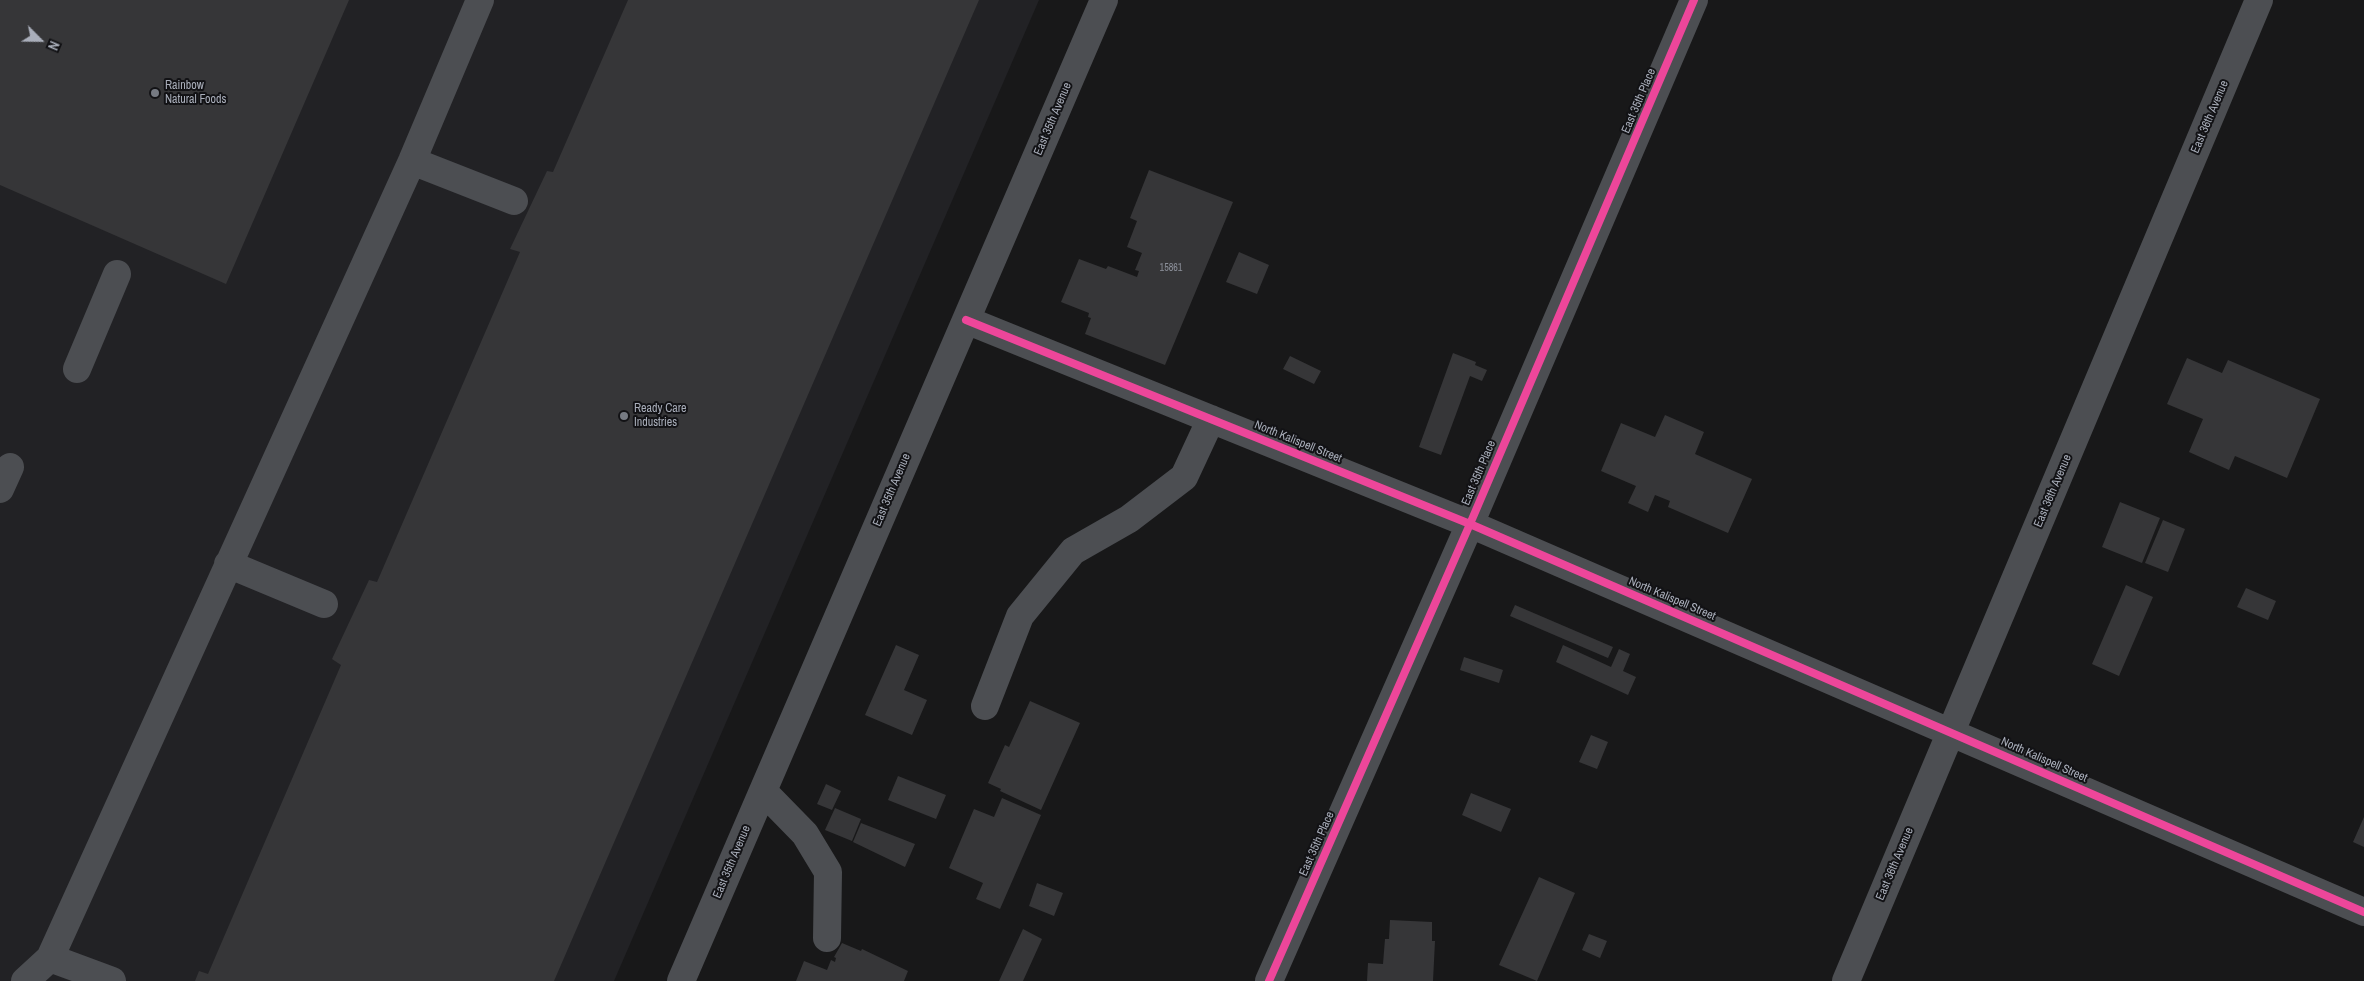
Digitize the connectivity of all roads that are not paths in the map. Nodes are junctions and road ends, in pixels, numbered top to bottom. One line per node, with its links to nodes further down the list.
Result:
1 (480, 0): 5 (street)
2 (1104, 0): 8 (street, East 35th Avenue)
3 (1694, 0): 11 (street, East 35th Place)
4 (2259, 0): 15 (street, East 36th Avenue)
5 (412, 161): 6 (street); 12 (street)
6 (514, 201)
7 (117, 274): 9 (street)
8 (966, 320): 10 (street, North Kalispell Street); 16 (street, East 35th Avenue)
9 (76, 369)
10 (1211, 419): 11 (street, North Kalispell Street); 14 (street)
11 (1470, 524): 15 (street, North Kalispell Street); 23 (street, East 35th Place)
12 (228, 564): 13 (street); 19 (street)
13 (324, 604)
14 (984, 706)
15 (1951, 732): 17 (street, North Kalispell Street); 24 (street, East 36th Avenue)
16 (763, 791): 18 (street); 22 (street, East 35th Avenue)
17 (2364, 912)
18 (828, 938)
19 (50, 958): 20 (street); 21 (street)
20 (26, 981)
21 (112, 981)
22 (681, 981)
23 (1270, 981)
24 (1846, 981)

